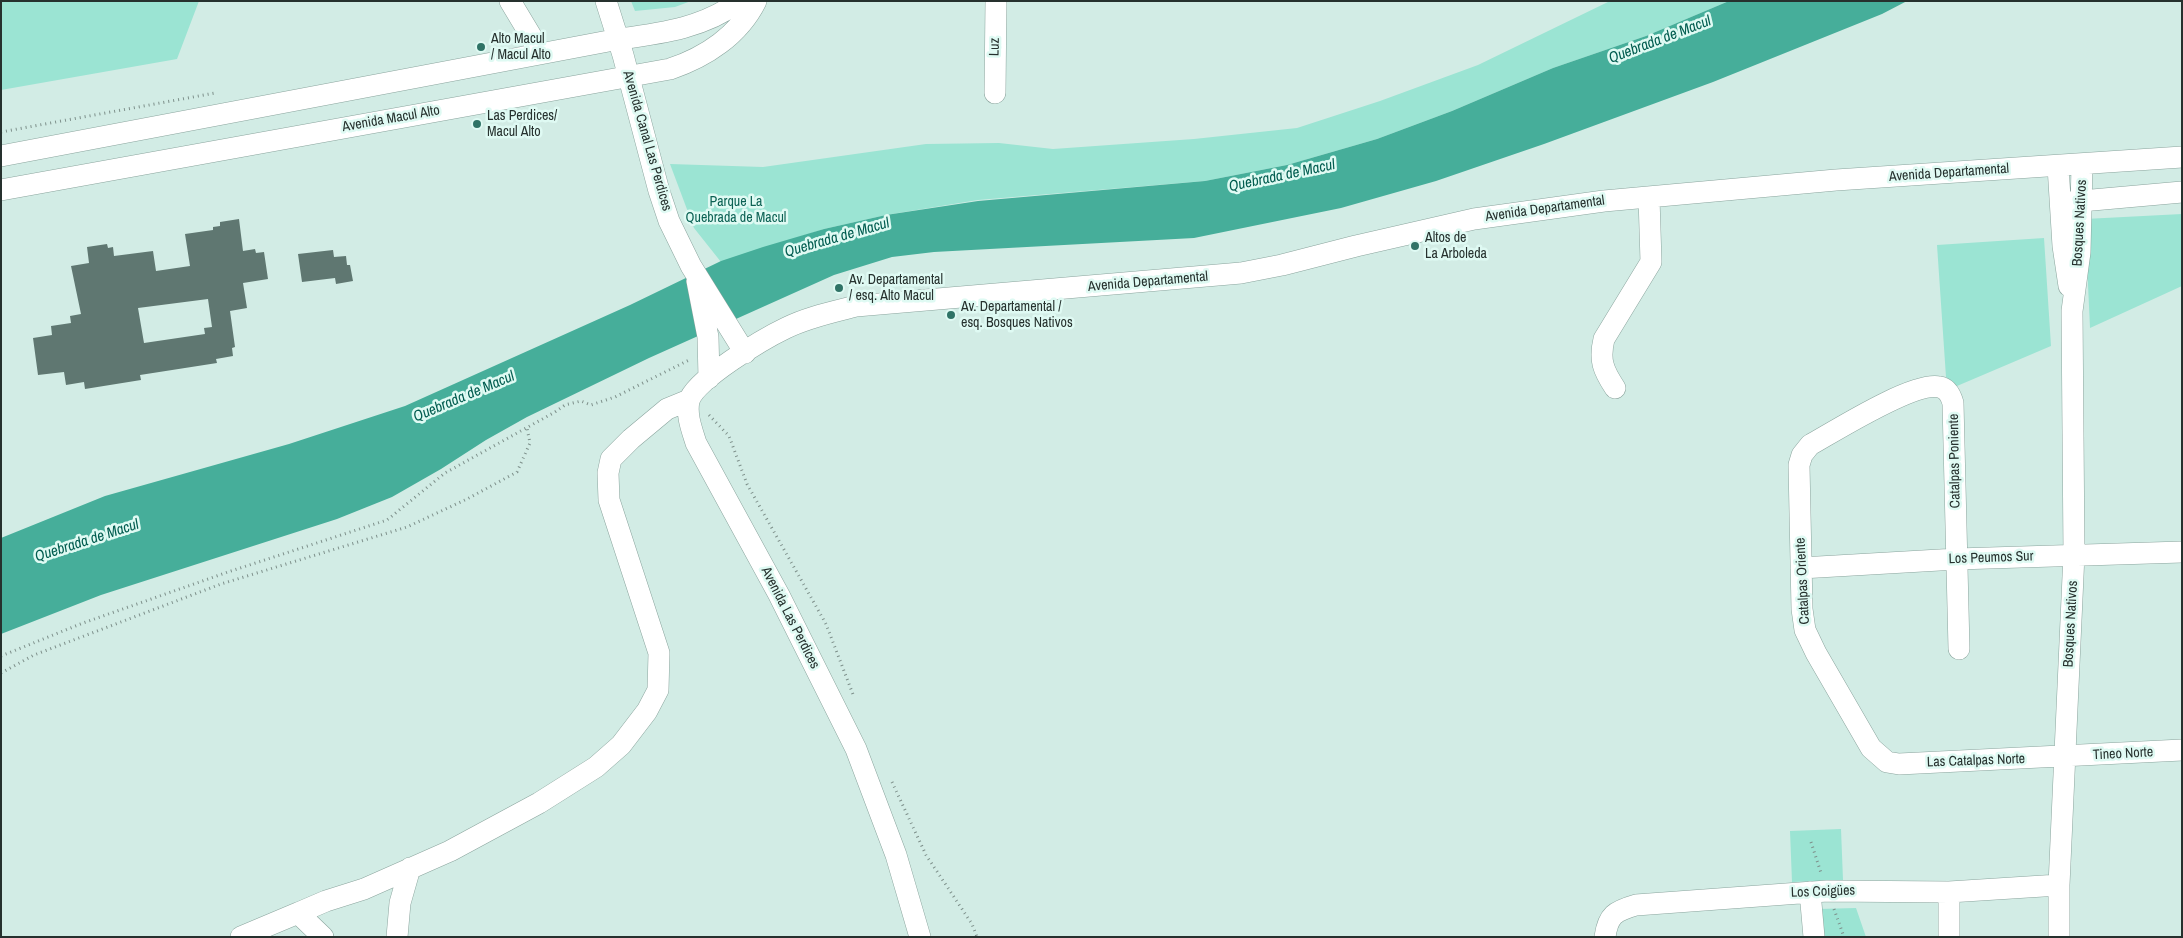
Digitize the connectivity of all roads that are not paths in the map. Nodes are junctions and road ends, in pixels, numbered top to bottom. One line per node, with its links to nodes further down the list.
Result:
1 (510, 1): 7 (street)
2 (606, 1): 6 (street, Avenida Canal Las Perdices)
3 (740, 1): 6 (street)
4 (756, 1): 8 (street, Avenida Macul Alto)
5 (996, 1): 9 (street, Luz)
6 (619, 39): 7 (street); 8 (street, Avenida Canal Las Perdices)
7 (538, 54): 10 (street)
8 (629, 77): 14 (street, Avenida Macul Alto); 18 (street, Avenida Canal Las Perdices)
9 (995, 93)
10 (1, 156)
11 (2182, 157): 12 (street, Avenida Departamental)
12 (2082, 165): 13 (street, Avenida Departamental); 17 (street, Bosques Nativos)
13 (2058, 166): 16 (street, Avenida Departamental); 17 (street, Bosques Nativos)
14 (1, 190)
15 (2182, 192): 17 (street)
16 (1648, 197): 19 (street, Avenida Departamental); 20 (street)
17 (2072, 202): 24 (street, Bosques Nativos)
18 (694, 269): 19 (street, Avenida Canal Las Perdices); 21 (street, Avenida Las Perdices)
19 (745, 353): 21 (street)
20 (1615, 388)
21 (698, 389): 31 (street); 39 (street, Avenida Las Perdices)
22 (1799, 465): 25 (street, Catalpas Poniente); 26 (street, Catalpas Oriente)
23 (2182, 552): 24 (street, Los Peumos Sur)
24 (2074, 554): 25 (street, Los Peumos Sur); 29 (street, Bosques Nativos)
25 (1957, 559): 26 (street, Los Peumos Sur); 27 (street, Catalpas Poniente)
26 (1801, 568): 30 (street, Catalpas Oriente)
27 (1959, 649)
28 (2182, 750): 29 (street, Tineo Norte)
29 (2065, 758): 30 (street, Las Catalpas Norte); 32 (street, Bosques Nativos)
30 (1887, 762)
31 (410, 868): 35 (street); 38 (street)
32 (2059, 885): 34 (street, Los Coigües); 43 (street, Bosques Nativos)
33 (1810, 892): 34 (street, Los Coigües); 40 (street, Los Coigües); 41 (street)
34 (1949, 892): 42 (street)
35 (298, 913): 36 (street); 37 (street)
36 (241, 937)
37 (323, 937)
38 (397, 937)
39 (920, 937)
40 (1605, 937)
41 (1814, 937)
42 (1949, 937)
43 (2060, 937)

